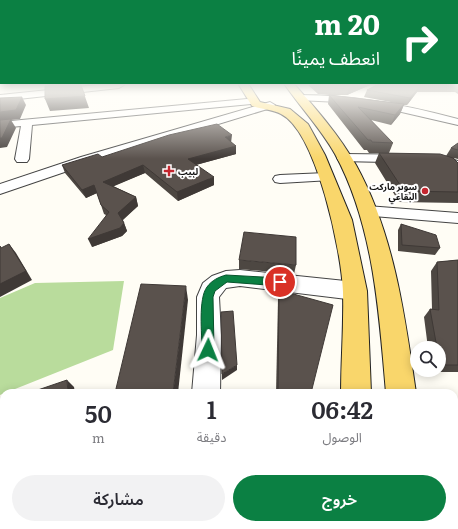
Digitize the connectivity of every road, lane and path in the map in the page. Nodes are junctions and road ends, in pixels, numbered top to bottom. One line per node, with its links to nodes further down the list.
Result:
1 (161, 110): 8 (street)
2 (206, 110): 7 (street)
3 (248, 110): 7 (street)
4 (278, 110): 14 (main road)
5 (310, 110): 11 (main road)
6 (407, 110): 9 (street)
7 (216, 120): 16 (street)
8 (26, 122): 10 (street); 12 (street)
9 (458, 122)
10 (0, 125)
11 (344, 158): 13 (street); 17 (main road)
12 (22, 159)
13 (458, 166)
14 (326, 177): 15 (street); 19 (main road)
15 (280, 179)
16 (0, 190)
17 (367, 210): 18 (street); 22 (main road)
18 (458, 218)
19 (355, 291): 20 (street); 21 (main road)
20 (206, 389)
21 (356, 389)
22 (400, 389)

